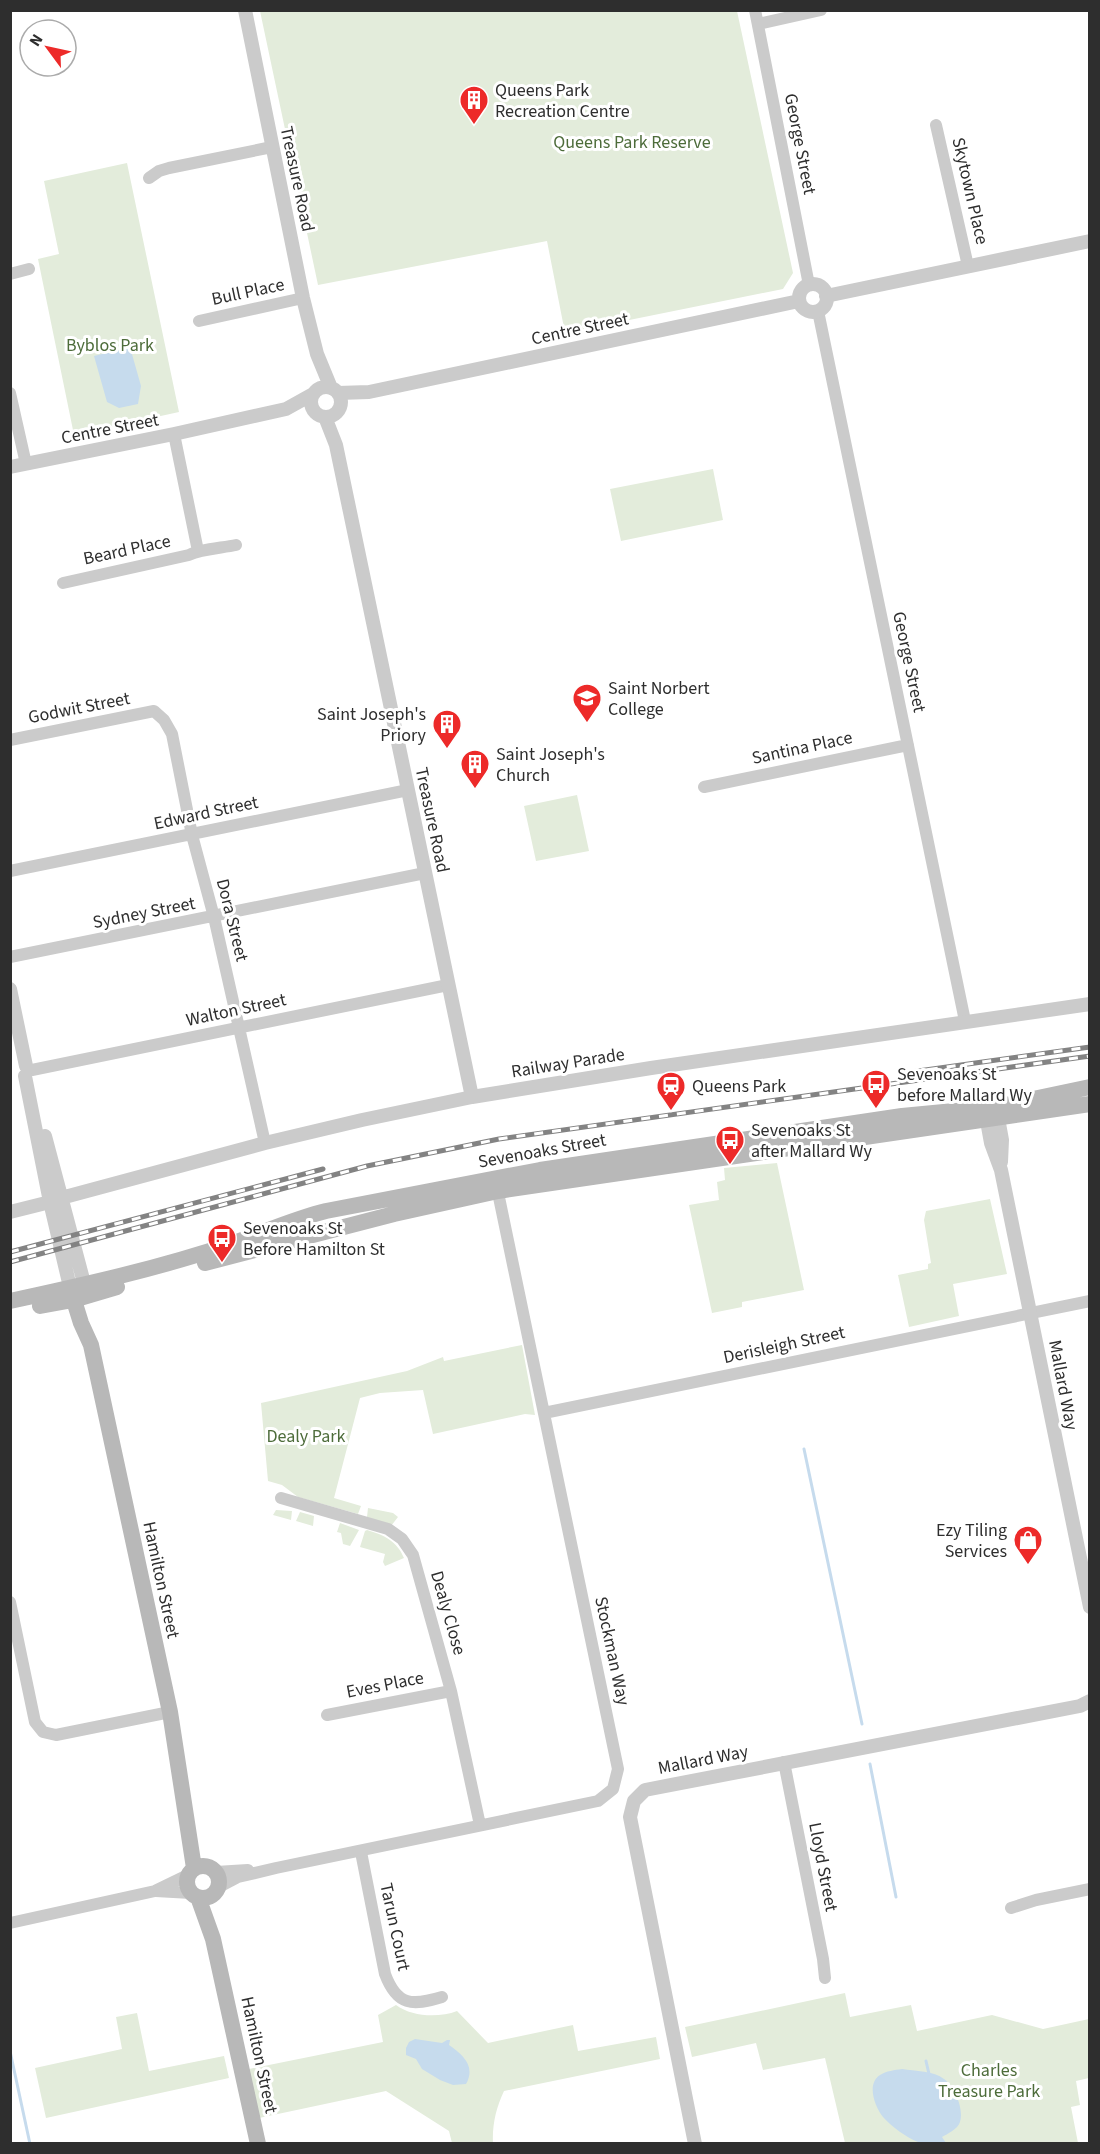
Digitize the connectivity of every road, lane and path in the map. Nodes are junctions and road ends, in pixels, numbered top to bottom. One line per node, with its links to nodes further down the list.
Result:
1 (245, 10): 6 (street, Treasure Road)
2 (755, 10): 4 (street, George Street)
3 (821, 10): 4 (street)
4 (758, 24): 12 (street, George Street)
5 (936, 125): 9 (street, Skytown Place)
6 (272, 147): 7 (street); 14 (street, Treasure Road)
7 (149, 178)
8 (1089, 241): 9 (street)
9 (968, 266): 13 (street)
10 (29, 269): 11 (street)
11 (10, 274)
12 (809, 285): 13 (street); 15 (street)
13 (826, 296): 16 (street)
14 (303, 298): 17 (street, Bull Place); 18 (street, Treasure Road)
15 (799, 301): 16 (street); 21 (street, Centre Street)
16 (818, 311): 31 (street, George Street)
17 (200, 321)
18 (317, 354): 19 (street, Treasure Road); 21 (street, Treasure Road)
19 (315, 392): 21 (street); 21 (street, Treasure Road); 22 (street, Centre Street)
20 (10, 393): 24 (street)
21 (331, 405): 22 (street, Centre Street); 33 (street, Treasure Road)
22 (286, 409): 23 (street, Centre Street)
23 (174, 434): 24 (street, Centre Street); 27 (street, Beard Place)
24 (26, 464): 25 (street, Centre Street)
25 (10, 467)
26 (236, 545): 27 (street, Beard Place)
27 (198, 551): 28 (street, Beard Place)
28 (63, 583)
29 (154, 711): 30 (street, Godwit Street); 34 (street, Dora Street)
30 (10, 740)
31 (908, 745): 32 (street, Santina Place); 42 (street, George Street)
32 (704, 787)
33 (408, 790): 34 (street, Edward Street); 36 (street, Treasure Road)
34 (192, 835): 35 (street, Edward Street); 37 (street, Dora Street)
35 (10, 871)
36 (425, 873): 37 (street, Sydney Street); 39 (street, Treasure Road)
37 (214, 917): 38 (street, Sydney Street); 43 (street, Dora Street)
38 (10, 957)
39 (448, 985): 43 (street, Walton Street); 46 (street, Treasure Road)
40 (10, 989): 44 (street, Hamilton Street)
41 (1089, 1004): 42 (street, Railway Parade)
42 (965, 1021): 46 (street, Railway Parade)
43 (240, 1028): 44 (street, Walton Street); 49 (street, Dora Street)
44 (28, 1072): 51 (street, Hamilton Street)
45 (1089, 1087): 48 (main road, Sevenoaks Street)
46 (472, 1096): 49 (street, Railway Parade)
47 (1089, 1104): 48 (main road, Sevenoaks Street)
48 (991, 1114): 50 (main road, Sevenoaks Street); 57 (street, Mallard Way)
49 (265, 1143): 51 (street, Railway Parade)
50 (497, 1185): 53 (main road, Sevenoaks Street); 58 (street, Stockman Way)
51 (55, 1200): 52 (street, Railway Parade); 53 (street, Hamilton Street)
52 (10, 1212)
53 (79, 1291): 54 (main road, Sevenoaks Street); 56 (main road, Sevenoaks Street); 64 (main road, Hamilton Street)
54 (10, 1300)
55 (1089, 1301): 57 (street, Derisleigh Street)
56 (10, 1311)
57 (1030, 1313): 58 (street, Derisleigh Street); 61 (street, Mallard Way)
58 (544, 1413): 67 (street, Stockman Way)
59 (281, 1498): 62 (street, Dealy Close)
60 (10, 1602): 64 (street)
61 (1089, 1607)
62 (451, 1691): 65 (street, Eves Place); 67 (street, Dealy Close)
63 (1089, 1701): 66 (street, Mallard Way)
64 (170, 1712): 69 (main road, Hamilton Street)
65 (327, 1715)
66 (784, 1762): 74 (street, Lloyd Street); 77 (street, Mallard Way)
67 (480, 1825): 68 (street, Stockman Way)
68 (361, 1852): 69 (street, Stockman Way); 75 (street, Tarun Court)
69 (204, 1881): 71 (street, Stockman Way); 71 (street); 76 (main road, Hamilton Street)
70 (1089, 1889): 72 (street)
71 (155, 1891): 73 (street)
72 (1011, 1908)
73 (10, 1923)
74 (825, 1978)
75 (442, 1997)
76 (258, 2144)
77 (695, 2144)

